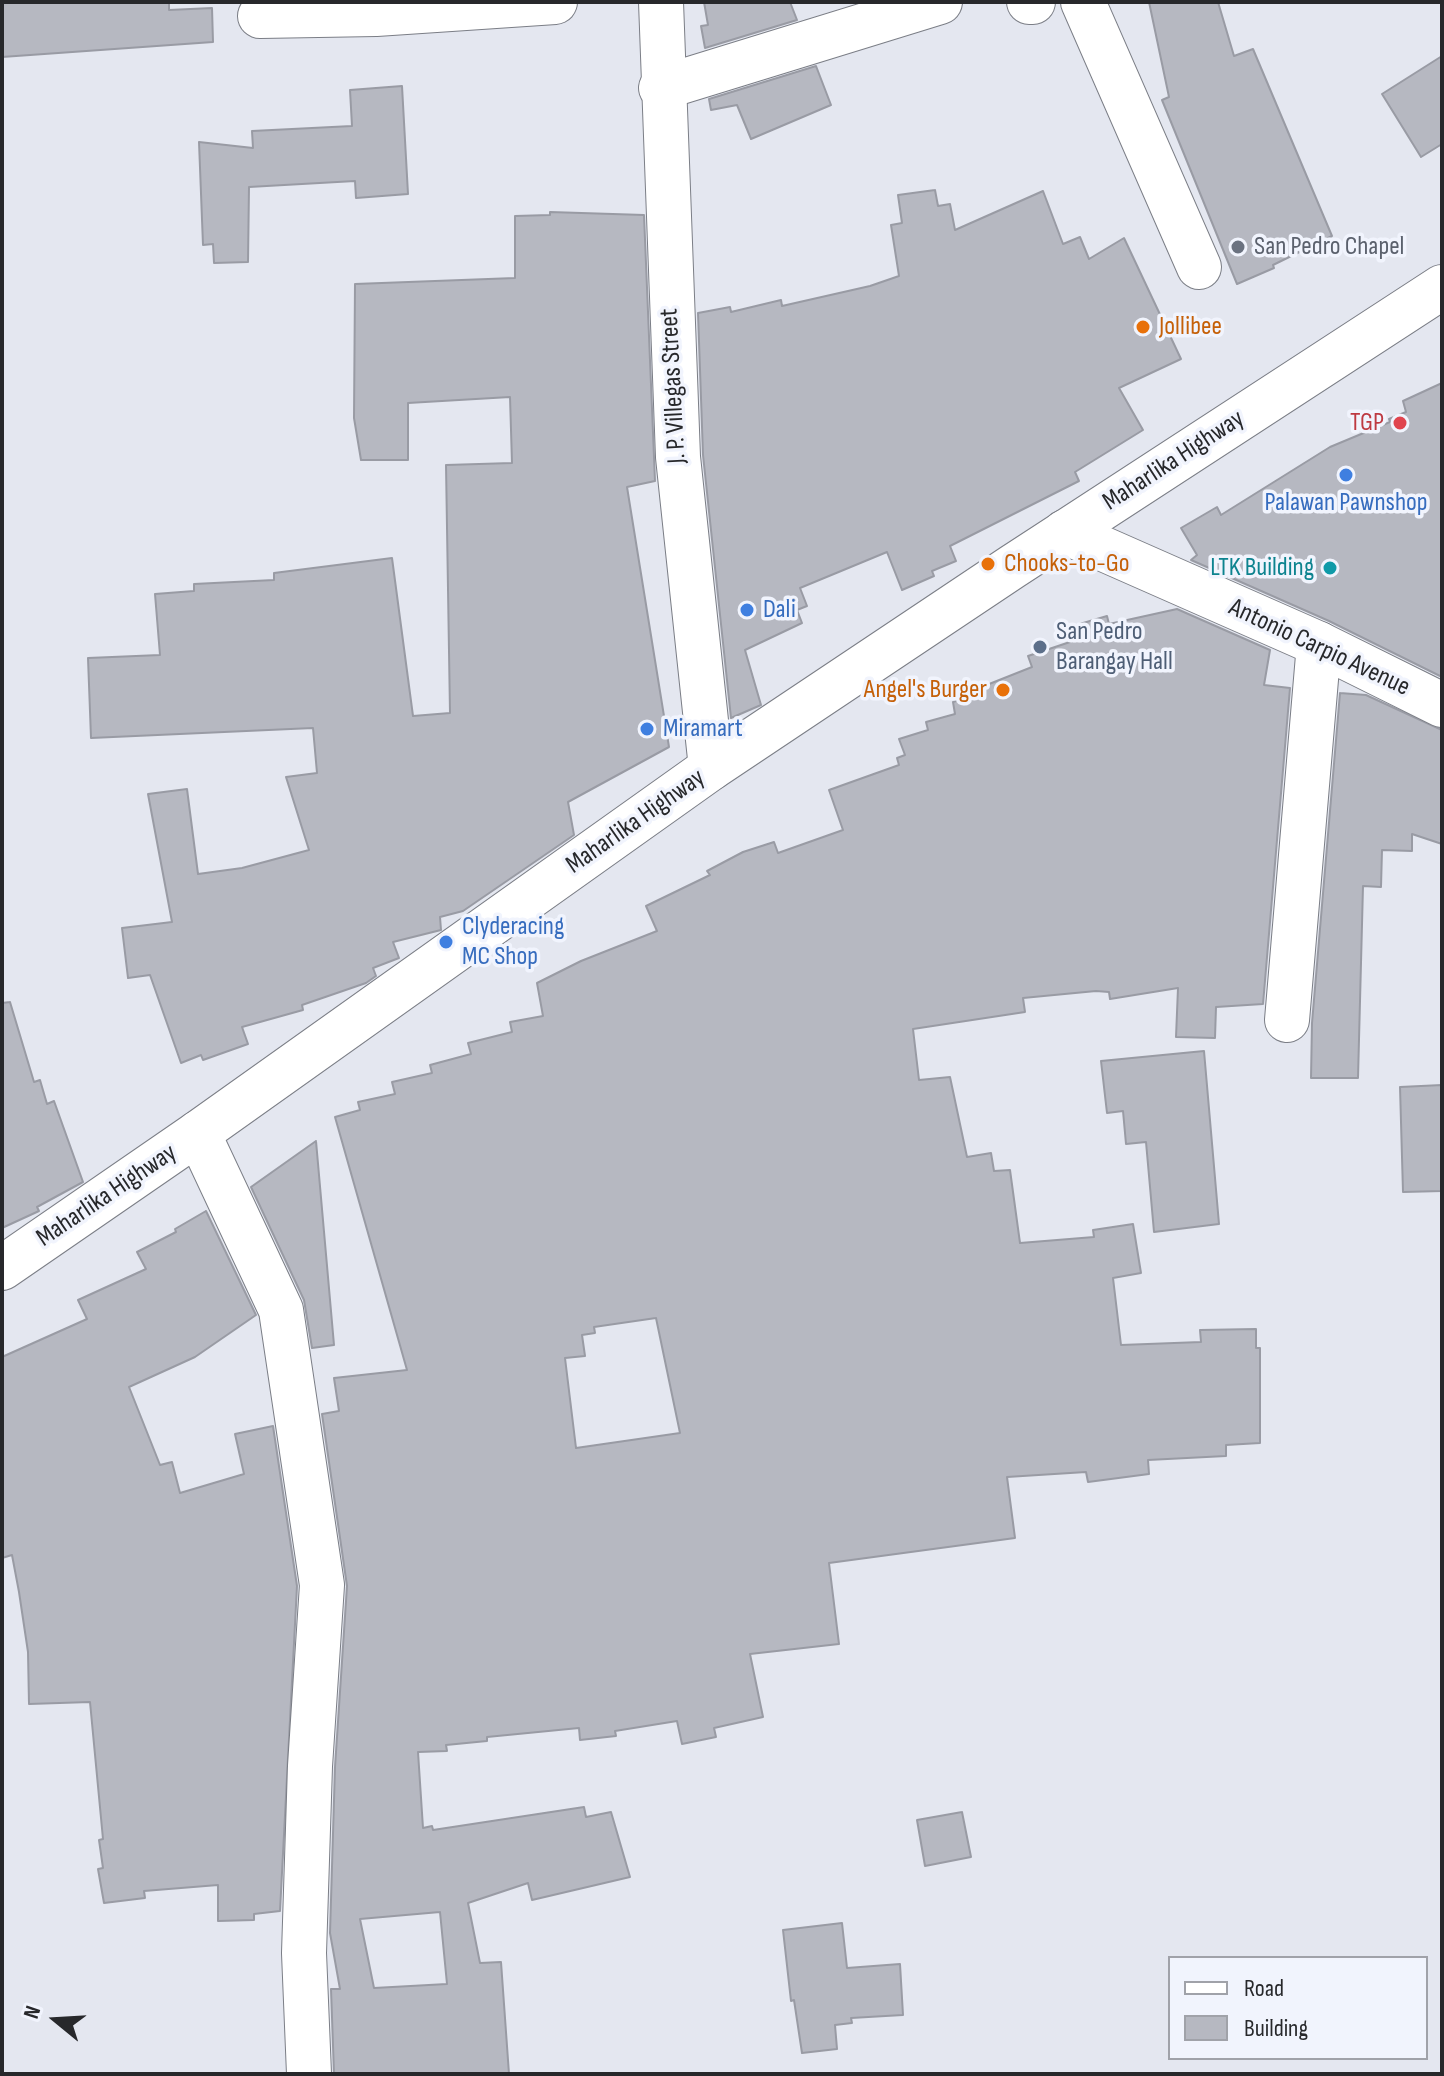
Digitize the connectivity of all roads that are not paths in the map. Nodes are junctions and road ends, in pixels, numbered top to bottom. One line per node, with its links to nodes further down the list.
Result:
1 (555, 2): 5 (main road)
2 (661, 2): 6 (main road, J. P. Villegas Street)
3 (940, 2): 6 (main road)
4 (1083, 2): 7 (main road)
5 (260, 16)
6 (661, 88): 12 (main road, J. P. Villegas Street)
7 (1199, 267)
8 (1442, 287): 9 (main road, Maharlika Highway)
9 (1065, 532): 10 (main road, Antonio Carpio Avenue); 12 (main road, Maharlika Highway)
10 (1319, 644): 11 (main road, Antonio Carpio Avenue); 13 (main road)
11 (1442, 705)
12 (711, 768): 14 (main road, Maharlika Highway)
13 (1287, 1020)
14 (198, 1133): 15 (main road, Maharlika Highway); 16 (main road)
15 (2, 1268)
16 (309, 2074)

